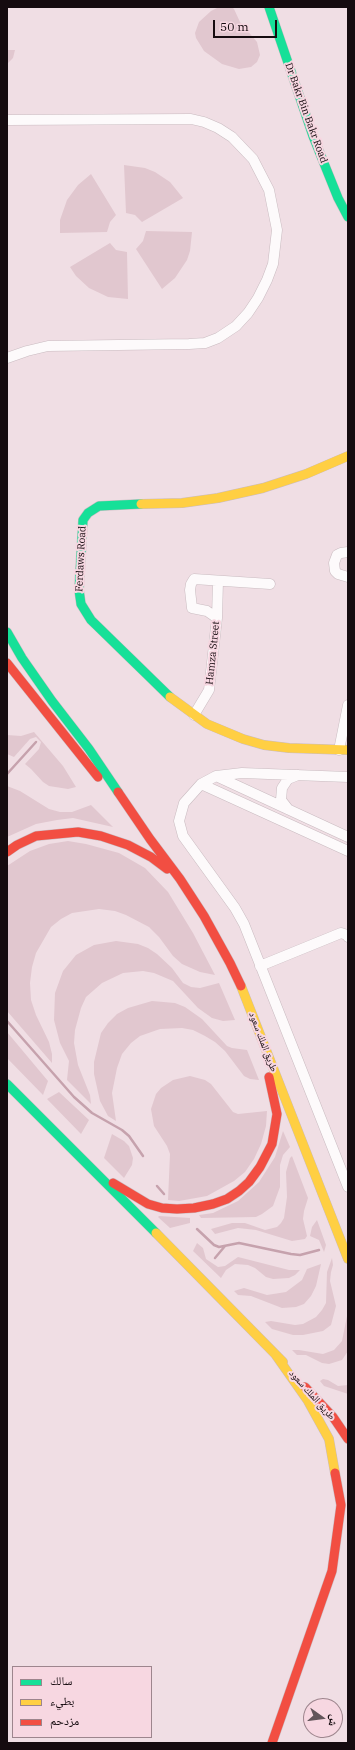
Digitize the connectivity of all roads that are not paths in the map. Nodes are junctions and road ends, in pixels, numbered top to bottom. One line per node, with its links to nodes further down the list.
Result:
1 (269, 7): 3 (main road, Dr Bakr Bin Bakr Road)
2 (7, 120): 4 (street)
3 (348, 217)
4 (7, 358)
5 (348, 456): 14 (main road, Ferdaws Road)
6 (348, 552): 7 (street)
7 (348, 577)
8 (218, 581): 9 (street); 10 (street, Hamza Street); 10 (street)
9 (270, 584)
10 (217, 614): 14 (street, Hamza Street)
11 (7, 632): 22 (main road)
12 (7, 663): 22 (main road)
13 (348, 705): 15 (street)
14 (194, 715): 15 (main road, Ferdaws Road)
15 (344, 750)
16 (298, 775): 17 (street); 18 (street); 20 (street)
17 (216, 776): 19 (street); 20 (street)
18 (348, 776)
19 (201, 784): 23 (street); 27 (street)
20 (288, 809): 21 (street)
21 (348, 837)
22 (150, 839): 25 (main road, طريق الملك سعود)
23 (348, 851)
24 (7, 852): 25 (main road)
25 (180, 879): 28 (main road, طريق الملك سعود)
26 (348, 937): 27 (street)
27 (260, 966): 31 (street)
28 (262, 1038): 30 (main road); 32 (main road, طريق الملك سعود)
29 (7, 1084): 30 (main road)
30 (92, 1170): 33 (main road)
31 (348, 1187)
32 (348, 1259)
33 (275, 1354): 34 (main road, طريق الملك سعود); 35 (main road)
34 (348, 1439)
35 (272, 1743)

